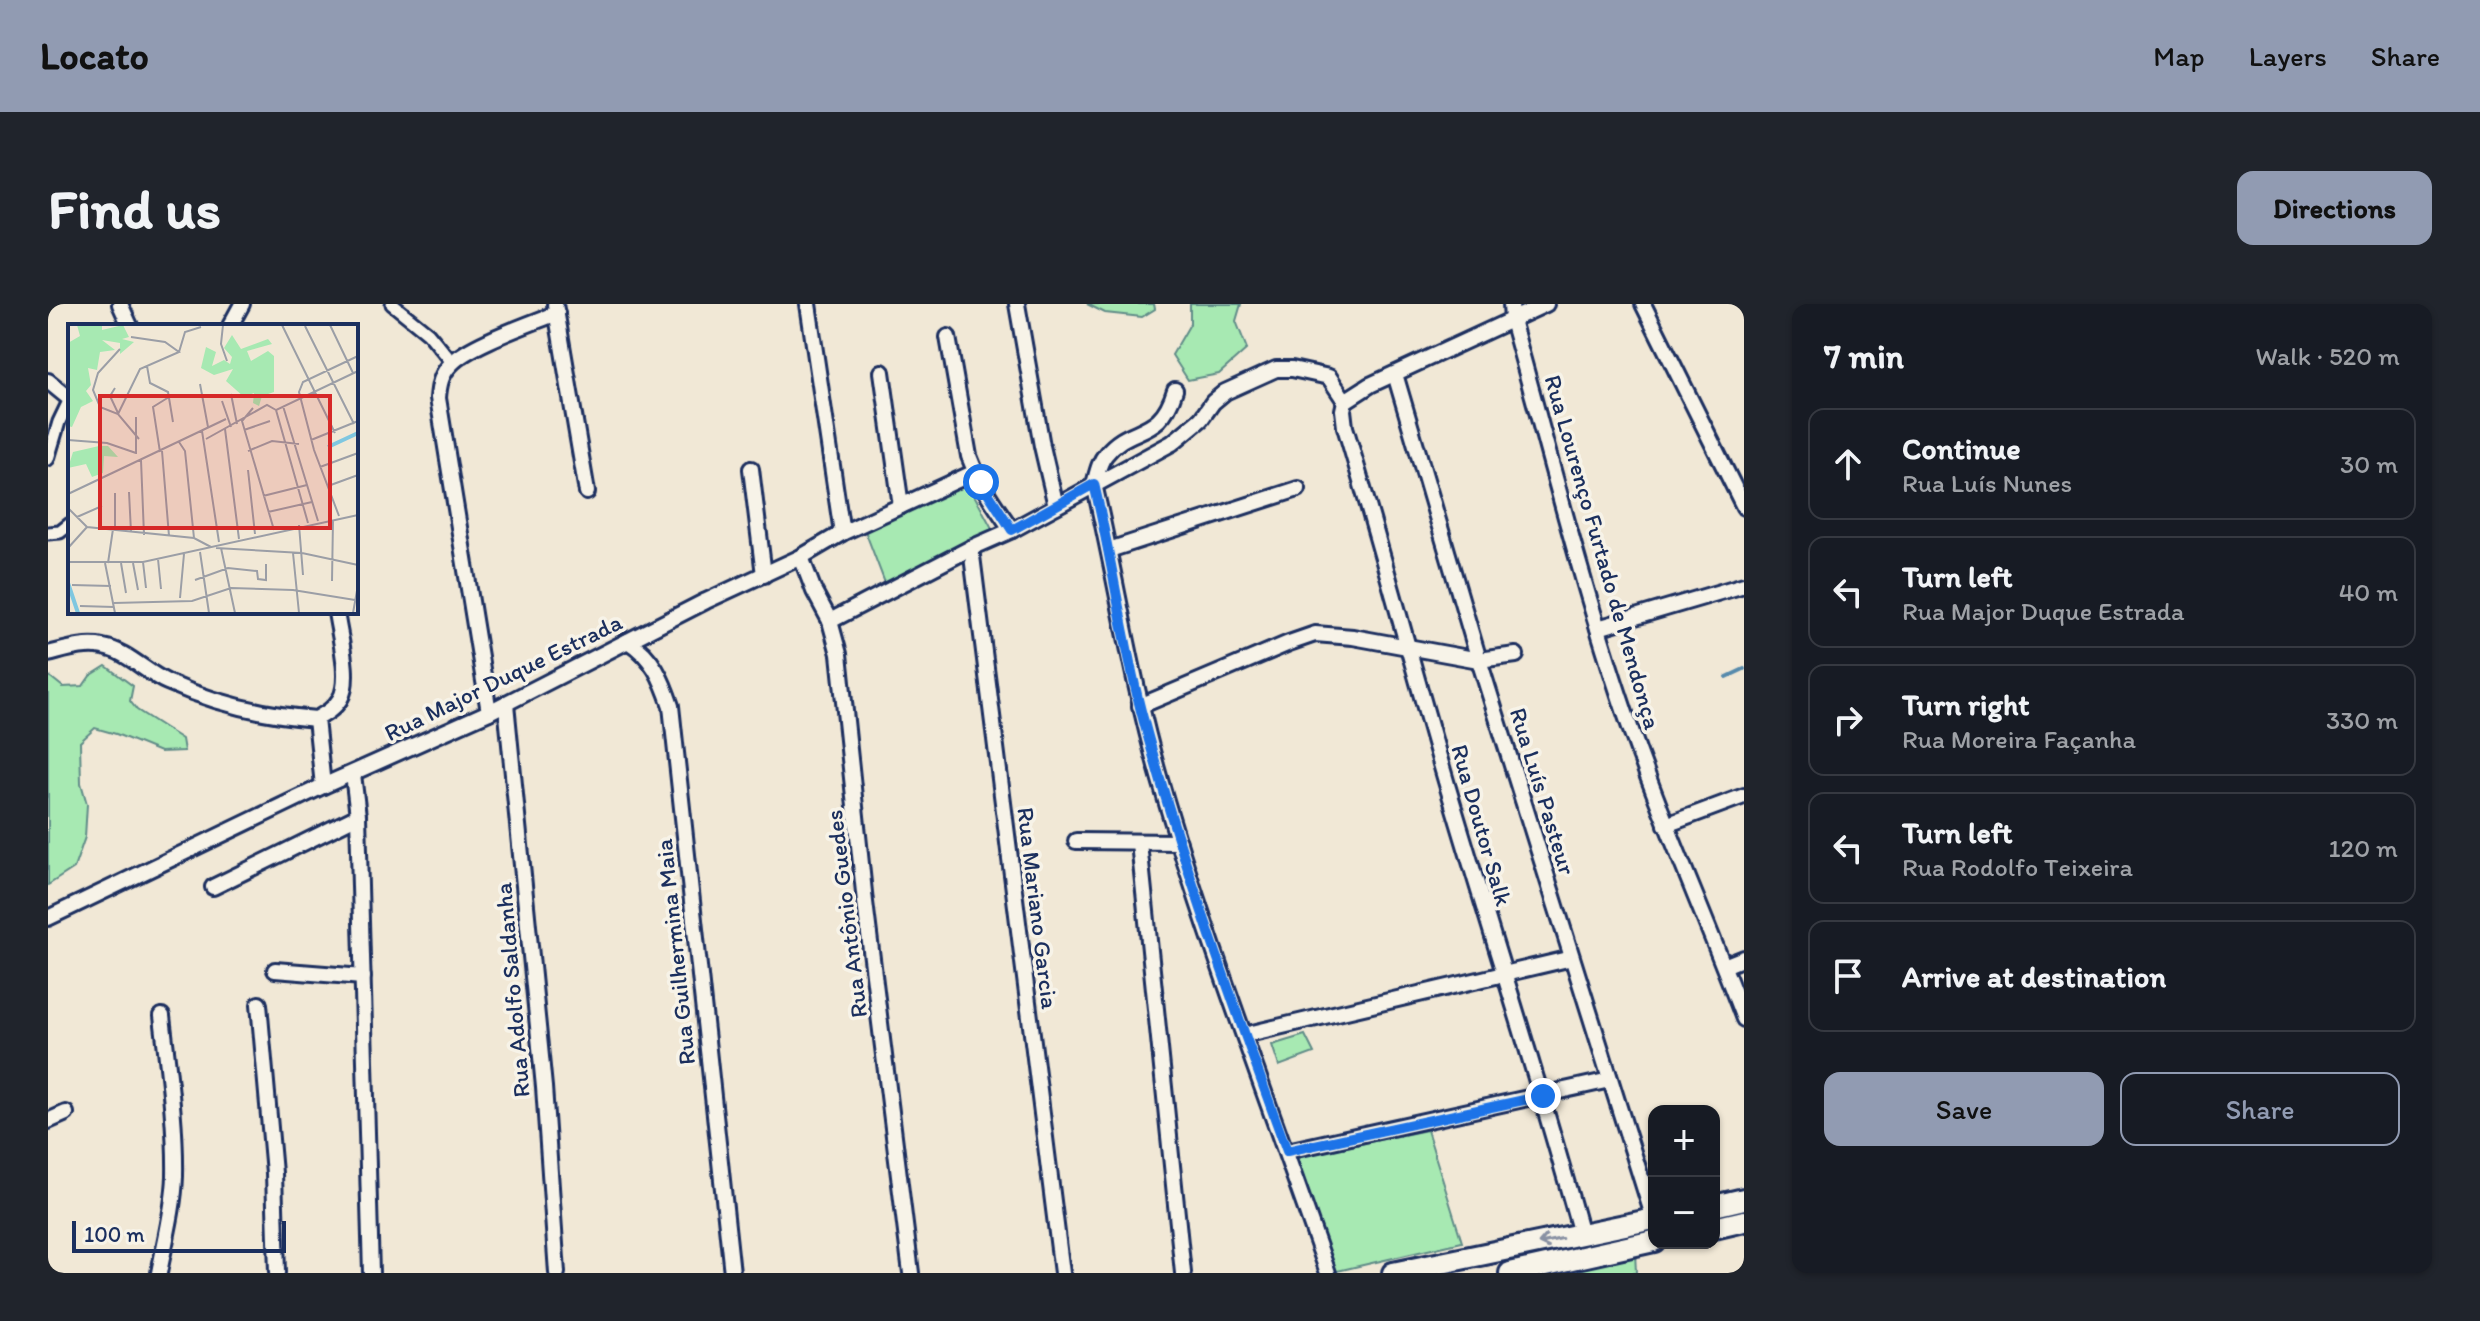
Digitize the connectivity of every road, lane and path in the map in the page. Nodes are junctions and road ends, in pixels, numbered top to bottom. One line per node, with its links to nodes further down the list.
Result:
1 (120, 304): 11 (street)
2 (242, 304): 12 (street)
3 (392, 304): 14 (street)
4 (808, 304): 34 (street)
5 (1017, 304): 29 (street)
6 (1511, 304): 10 (street)
7 (1546, 304): 10 (street)
8 (1643, 304): 30 (street)
9 (556, 308): 14 (street); 27 (street)
10 (1512, 320): 16 (street); 42 (street, Rua Lourenço Furtado de Mendonça)
11 (129, 324)
12 (231, 324)
13 (948, 337): 24 (street)
14 (452, 362): 50 (street)
15 (882, 372): 28 (street)
16 (1395, 374): 20 (street); 47 (street, Rua Luís Pasteur)
17 (48, 381): 19 (street)
18 (1175, 390): 25 (street)
19 (68, 397)
20 (1345, 401): 25 (street); 44 (street, Rua Doutor Salk)
21 (68, 403): 22 (street)
22 (48, 459)
23 (751, 469): 38 (street)
24 (975, 472): 28 (street, Rua Major Duque Estrada); 32 (street)
25 (1094, 484): 29 (street); 36 (street)
26 (1298, 489): 36 (street)
27 (587, 492)
28 (901, 506): 34 (street, Rua Major Duque Estrada)
29 (1056, 506): 32 (street)
30 (1744, 507)
31 (68, 526): 33 (street)
32 (1012, 530): 35 (street)
33 (48, 533)
34 (842, 533): 37 (street, Rua Major Duque Estrada)
35 (971, 548): 41 (street); 93 (street, Rua Mariano Garcia)
36 (1109, 550): 49 (street)
37 (801, 557): 38 (street, Rua Major Duque Estrada); 41 (street, Rua Antônio Guedes)
38 (764, 575): 43 (street, Rua Major Duque Estrada)
39 (1744, 585): 42 (street)
40 (335, 614): 51 (street)
41 (830, 621): 92 (street, Rua Antônio Guedes)
42 (1598, 628): 56 (street, Rua Lourenço Furtado de Mendonça)
43 (628, 641): 48 (street, Rua Major Duque Estrada); 91 (street, Rua Guilhermina Maia)
44 (1407, 646): 47 (street); 49 (street); 66 (street, Rua Doutor Salk)
45 (48, 654): 51 (street)
46 (1516, 655): 47 (street)
47 (1479, 660): 62 (street, Rua Luís Pasteur)
48 (506, 704): 50 (street, Rua Major Duque Estrada); 90 (street, Rua Adolfo Saldanha)
49 (1140, 706): 58 (street)
50 (489, 712): 52 (street, Rua Major Duque Estrada)
51 (316, 719): 53 (street)
52 (353, 774): 53 (street, Rua Major Duque Estrada); 55 (street)
53 (323, 786): 61 (street, Rua Major Duque Estrada)
54 (1744, 796): 56 (street)
55 (358, 816): 60 (street); 67 (street)
56 (1666, 825): 64 (street, Rua Lourenço Furtado de Mendonça)
57 (1076, 841): 59 (street)
58 (1179, 842): 59 (street); 71 (street)
59 (1139, 843): 94 (street)
60 (213, 887)
61 (48, 918)
62 (1572, 958): 66 (street); 72 (street, Rua Luís Pasteur)
63 (1744, 958): 64 (street)
64 (1724, 966): 70 (street, Rua Lourenço Furtado de Mendonça)
65 (275, 970): 67 (street)
66 (1504, 974): 71 (street); 73 (street, Rua Doutor Salk)
67 (363, 977): 89 (street)
68 (259, 1004): 88 (street)
69 (162, 1016): 87 (street)
70 (1744, 1019)
71 (1244, 1035): 76 (street)
72 (1610, 1080): 73 (street); 78 (street, Rua Luís Pasteur)
73 (1543, 1096): 76 (street); 83 (street, Rua Doutor Salk)
74 (66, 1113): 75 (street)
75 (48, 1121)
76 (1287, 1151): 95 (street)
77 (1744, 1199): 79 (main road)
78 (1648, 1200)
79 (1720, 1205)
80 (1648, 1220): 83 (main road)
81 (1744, 1221): 82 (main road)
82 (1720, 1227)
83 (1581, 1234): 85 (main road, one-way to 85)
84 (1648, 1242): 86 (main road)
85 (1509, 1250): 86 (street); 96 (main road)
86 (1523, 1272)
87 (159, 1273)
88 (277, 1273)
89 (371, 1273)
90 (557, 1273)
91 (732, 1273)
92 (911, 1273)
93 (1062, 1273)
94 (1183, 1273)
95 (1328, 1273)
96 (1393, 1273)

